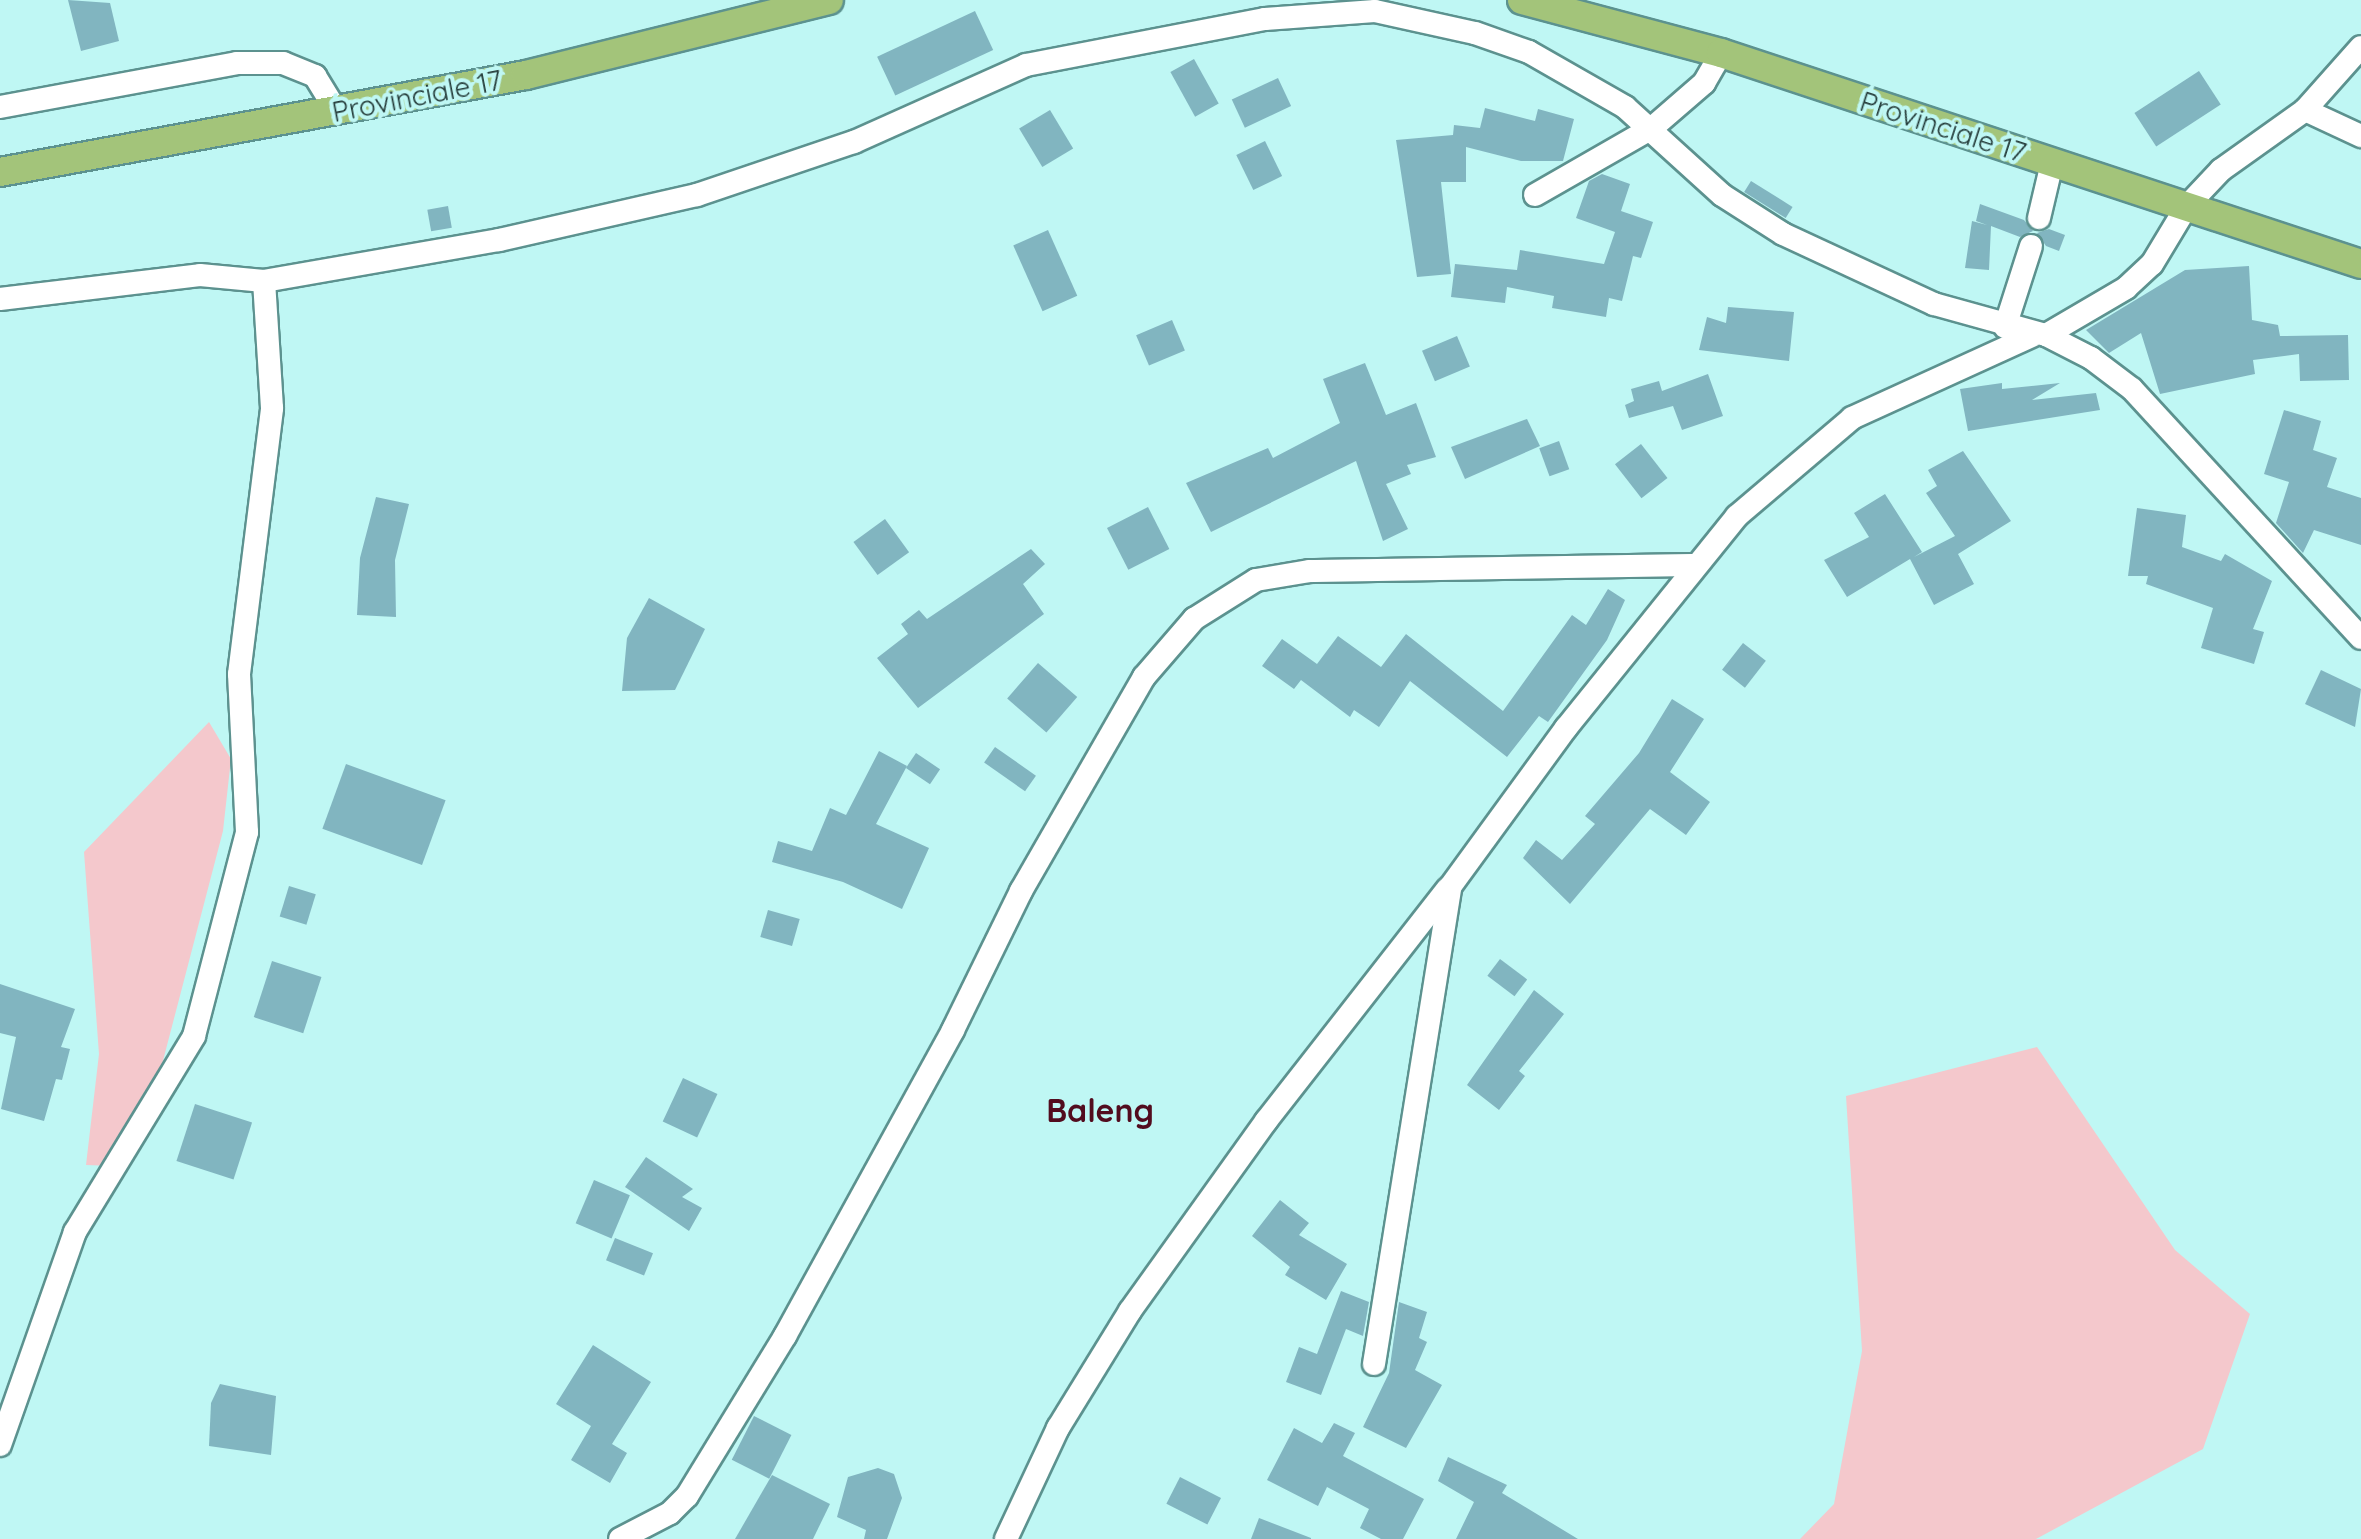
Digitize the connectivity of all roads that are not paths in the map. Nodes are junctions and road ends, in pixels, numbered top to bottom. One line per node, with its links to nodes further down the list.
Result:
1 (829, 0): 7 (main road, Provinciale 17)
2 (1522, 0): 4 (main road, Provinciale 17)
3 (2361, 47): 6 (street)
4 (1721, 53): 8 (street); 10 (main road, Provinciale 17)
5 (0, 107): 7 (street)
6 (2305, 110): 9 (street); 13 (street)
7 (337, 112): 11 (main road, Provinciale 17)
8 (1652, 128): 12 (street); 17 (street); 19 (street)
9 (2361, 136)
10 (2052, 163): 13 (main road, Provinciale 17); 14 (street)
11 (0, 172)
12 (1535, 195)
13 (2187, 206): 16 (main road, Provinciale 17); 20 (street)
14 (2039, 218)
15 (2031, 246): 19 (street)
16 (2361, 264)
17 (264, 281): 18 (street); 25 (street)
18 (0, 299)
19 (2005, 327): 20 (street)
20 (2039, 335): 21 (street); 22 (street)
21 (1696, 565): 23 (street); 26 (street)
22 (2361, 638)
23 (1450, 887): 24 (street); 27 (street)
24 (1374, 1364)
25 (0, 1445)
26 (620, 1539)
27 (1006, 1539)

